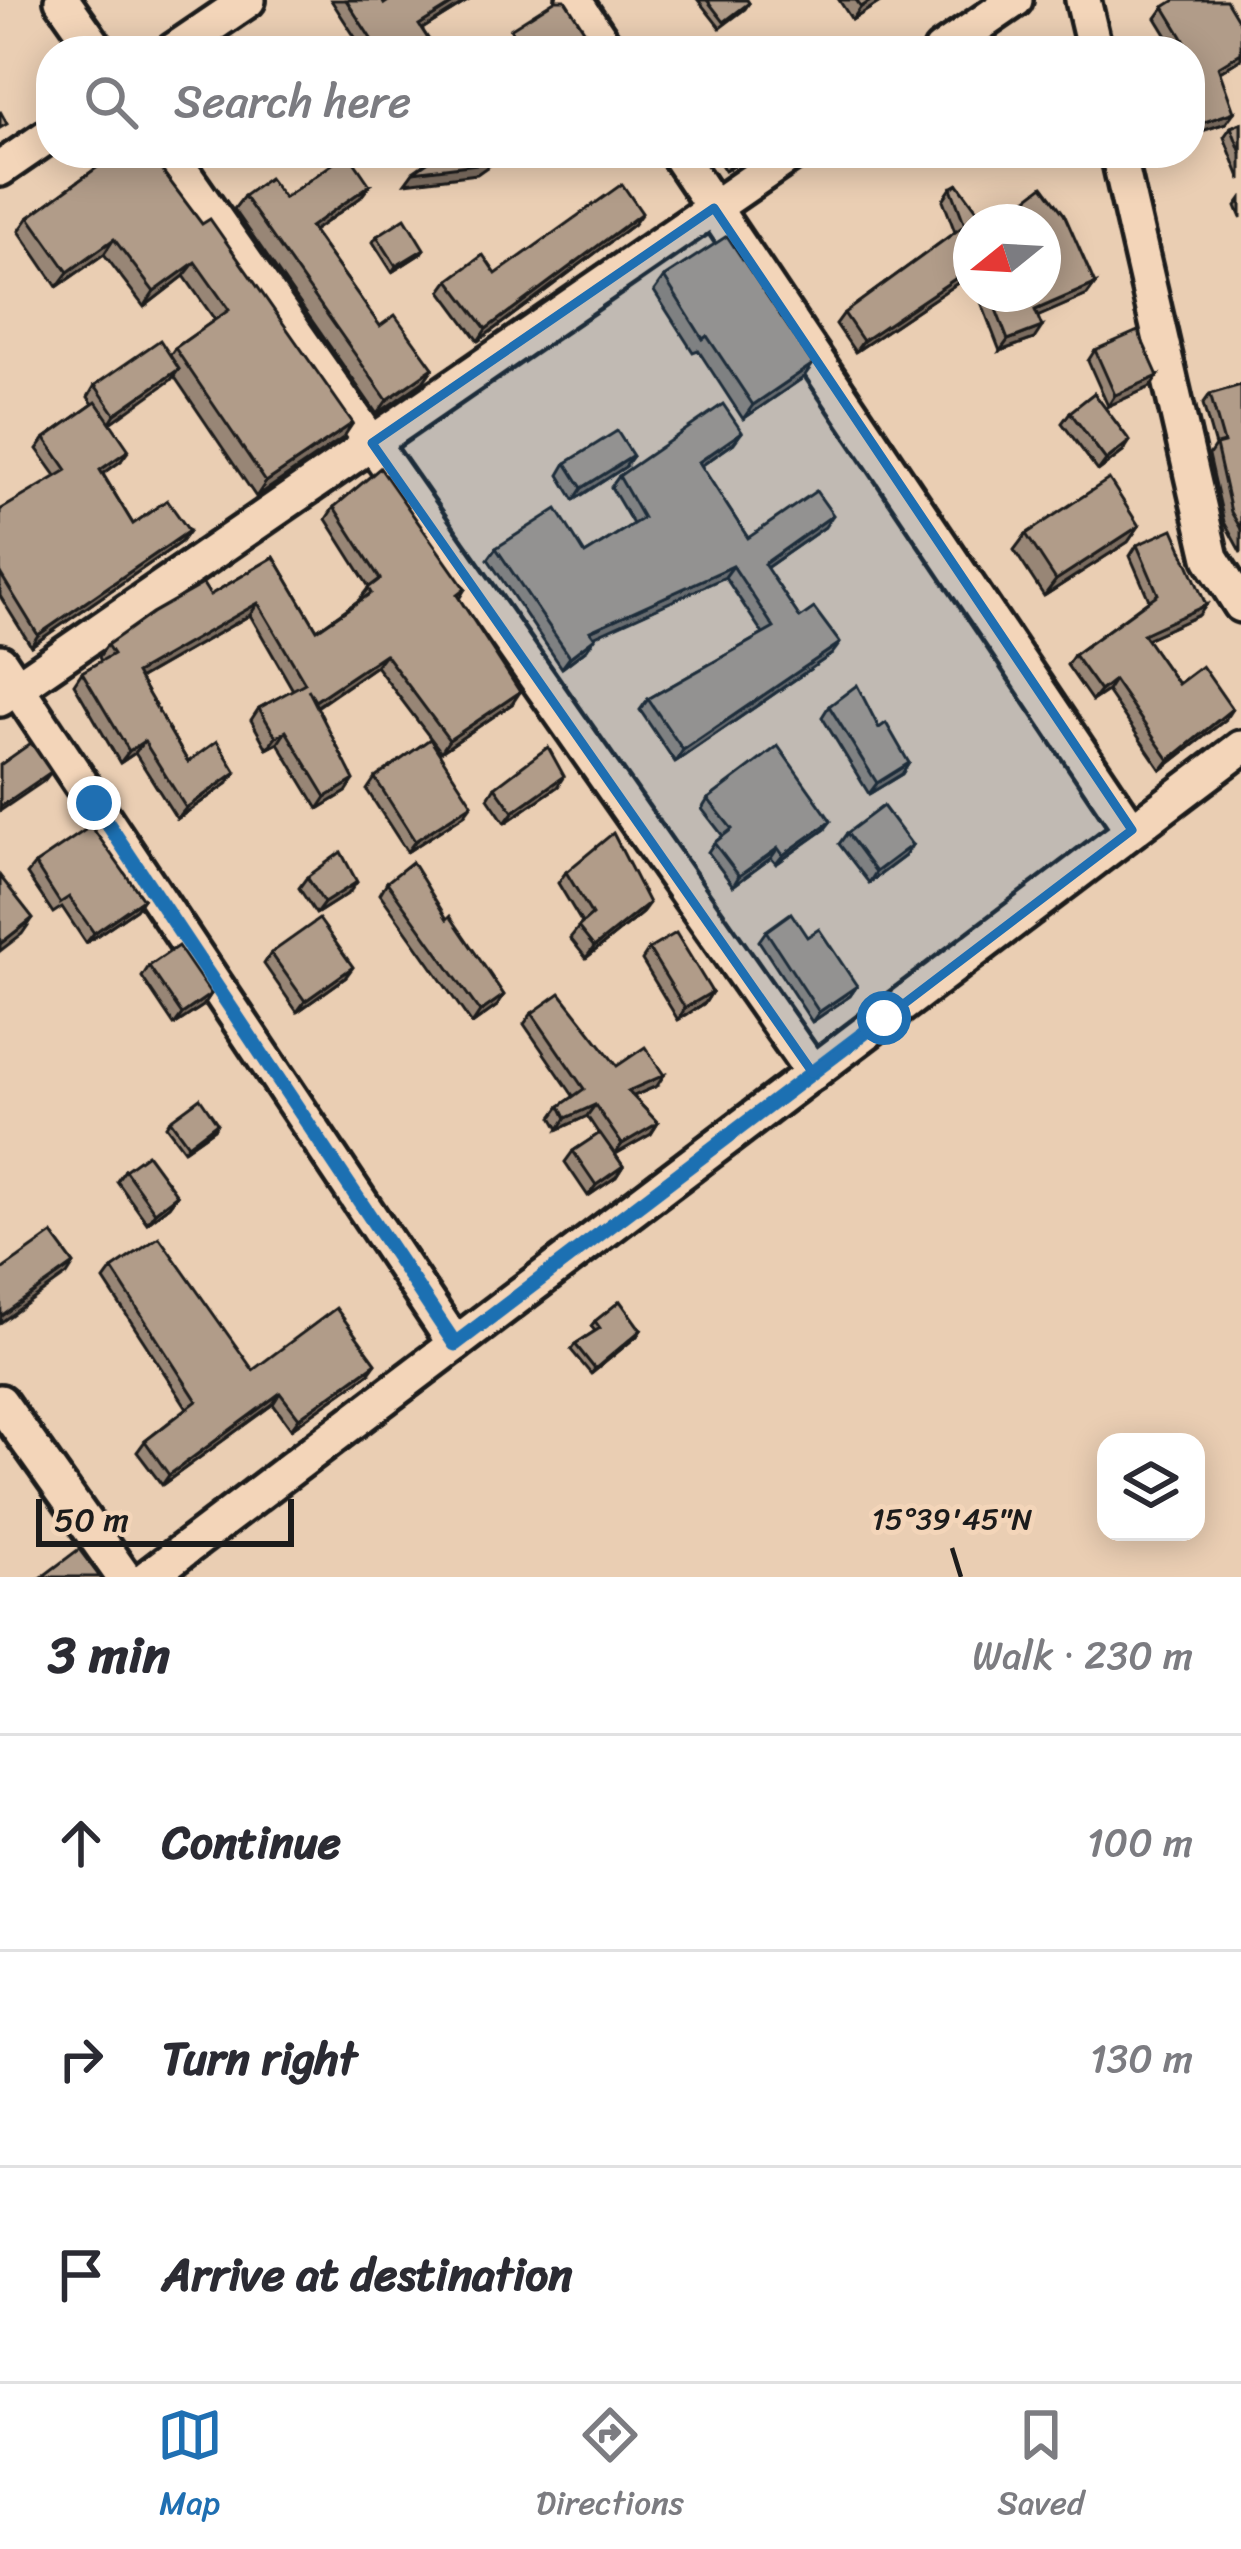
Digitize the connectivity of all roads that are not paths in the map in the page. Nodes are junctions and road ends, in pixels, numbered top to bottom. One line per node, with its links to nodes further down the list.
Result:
1 (62, 0): 6 (street)
2 (248, 0): 7 (street)
3 (574, 0): 8 (street)
4 (1015, 0): 9 (street)
5 (1083, 0): 10 (street)
6 (87, 36)
7 (195, 36)
8 (598, 36)
9 (963, 36)
10 (1091, 36)
11 (36, 144): 16 (street)
12 (180, 168): 18 (street)
13 (687, 168): 17 (street)
14 (771, 168): 17 (street)
15 (1121, 168): 19 (street)
16 (0, 169)
17 (714, 208): 18 (street); 22 (street)
18 (372, 443): 20 (street); 23 (street)
19 (1241, 605)
20 (6, 683): 24 (street)
21 (1241, 748): 22 (street)
22 (1132, 830): 23 (street)
23 (813, 1072): 24 (street)
24 (455, 1344): 27 (street)
25 (0, 1402): 26 (street)
26 (124, 1577)
27 (148, 1577)

